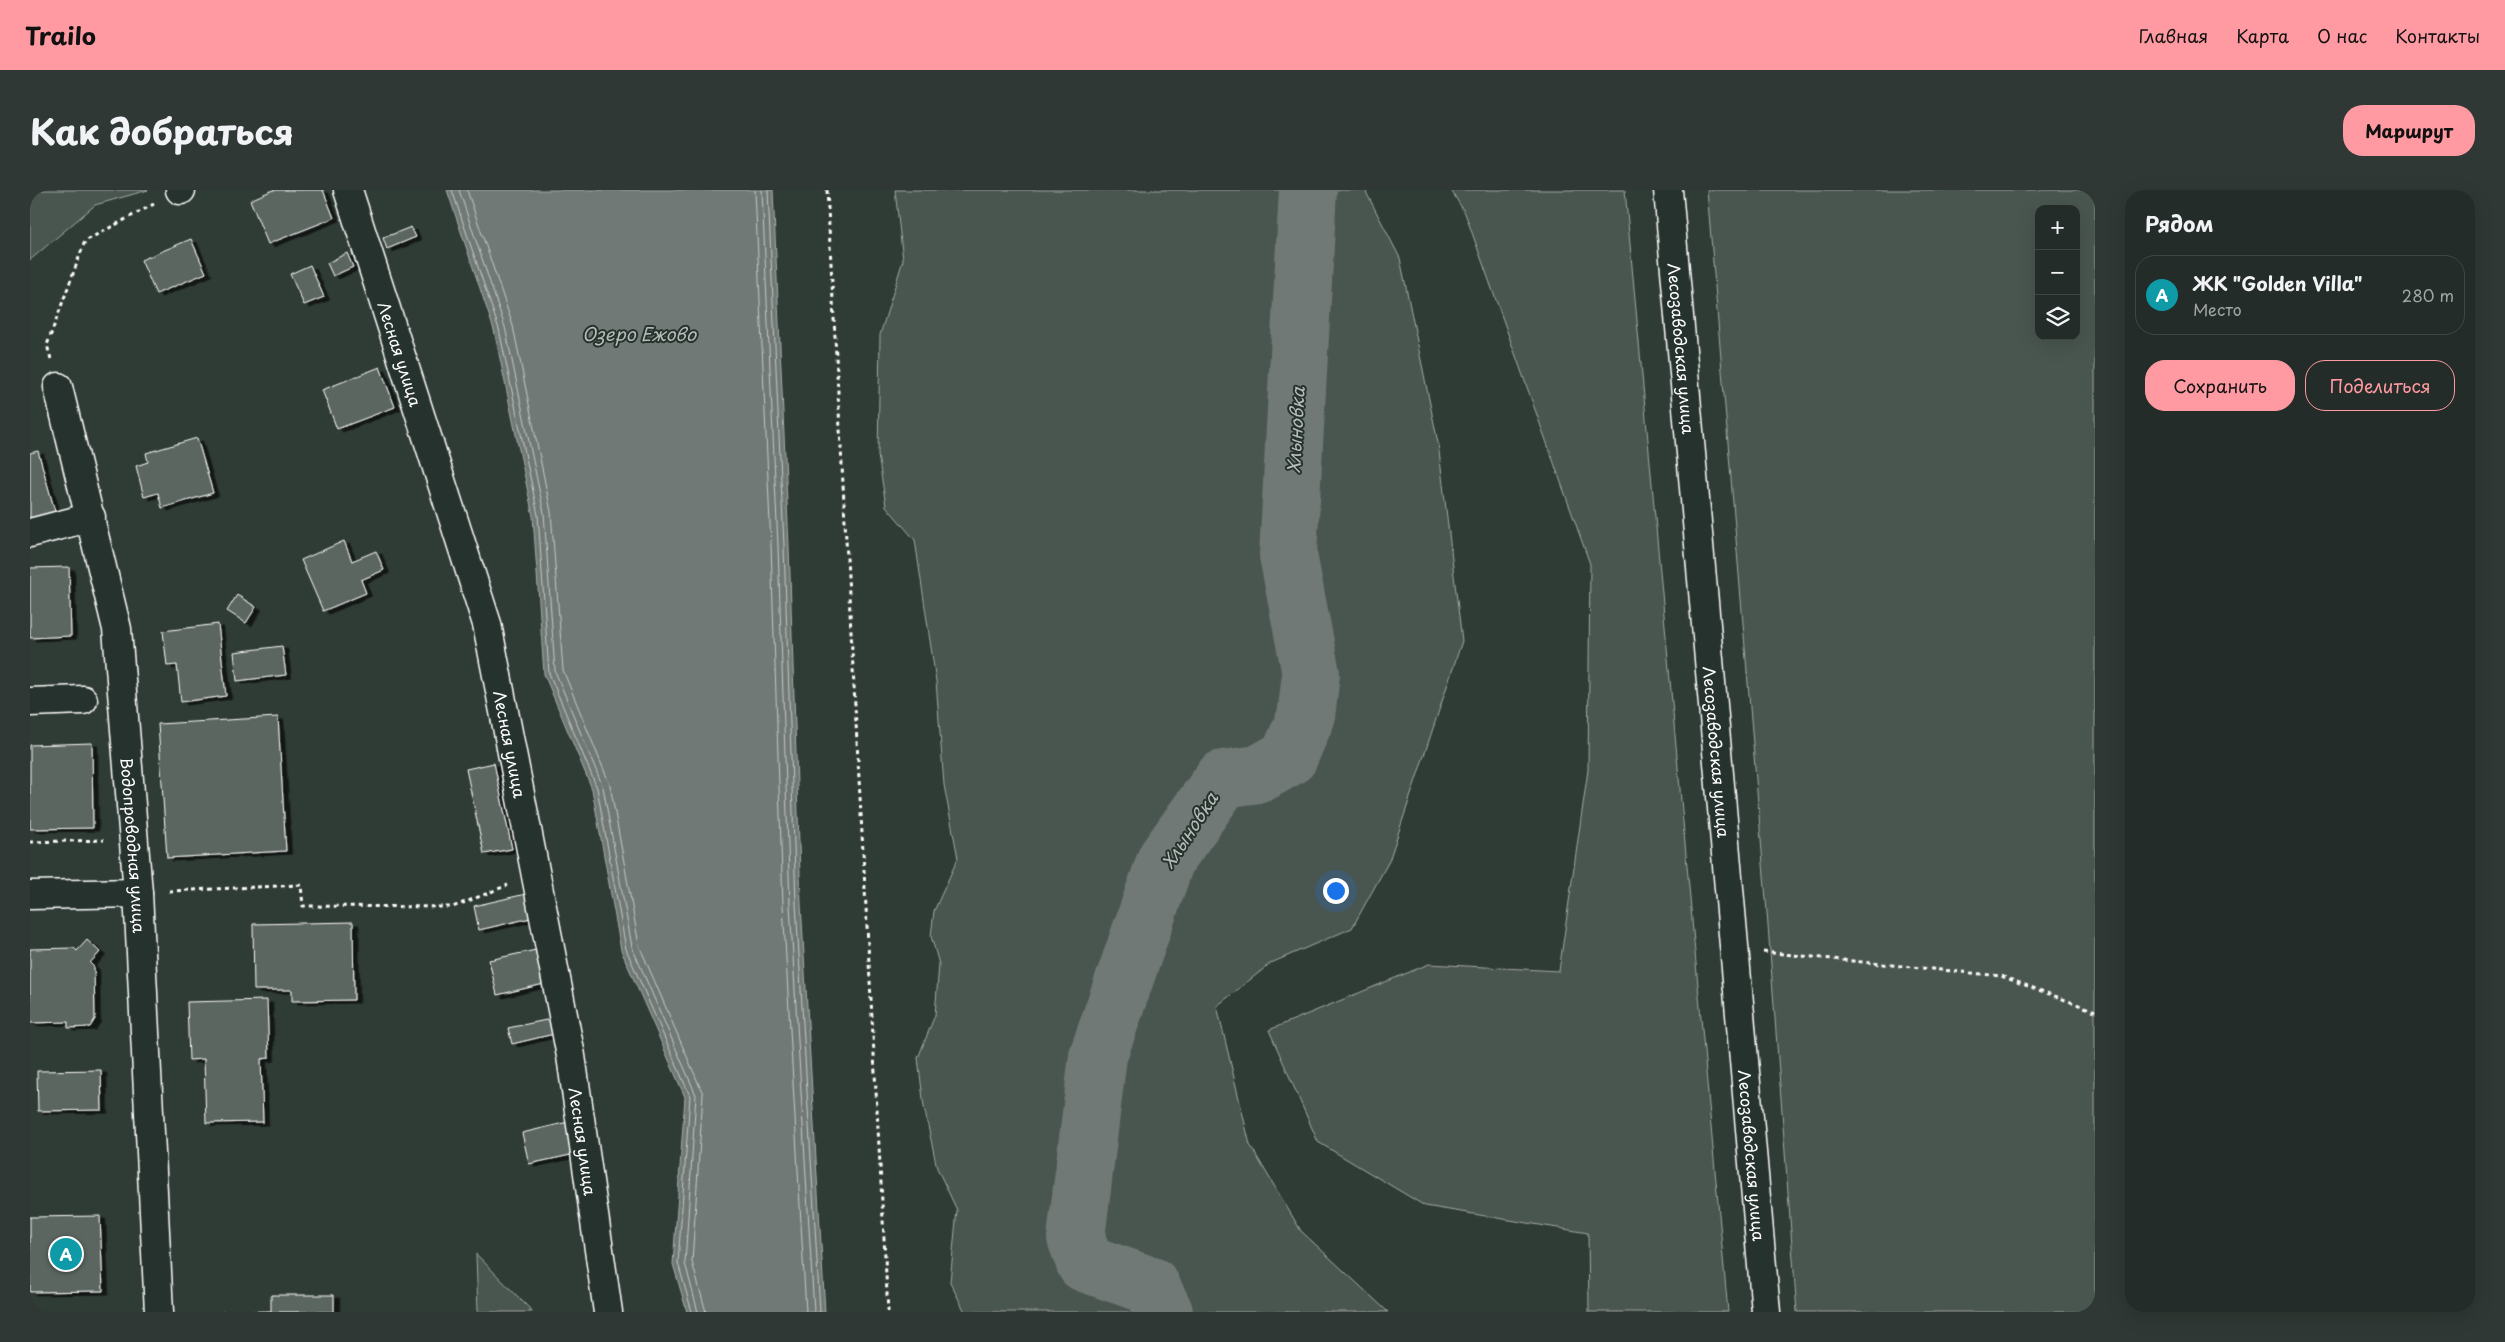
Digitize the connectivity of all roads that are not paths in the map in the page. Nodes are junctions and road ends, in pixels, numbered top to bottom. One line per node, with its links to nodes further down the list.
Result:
1 (348, 190): 11 (street, Лесная улица)
2 (1668, 190): 12 (street, Лесозаводская улица)
3 (58, 386): 4 (street, Водопроводная улица)
4 (91, 517): 5 (street); 8 (street, Водопроводная улица)
5 (30, 533)
6 (83, 700): 7 (street)
7 (30, 702)
8 (138, 893): 9 (street); 10 (street, Водопроводная улица)
9 (30, 895)
10 (158, 1312)
11 (608, 1312)
12 (1766, 1312)

